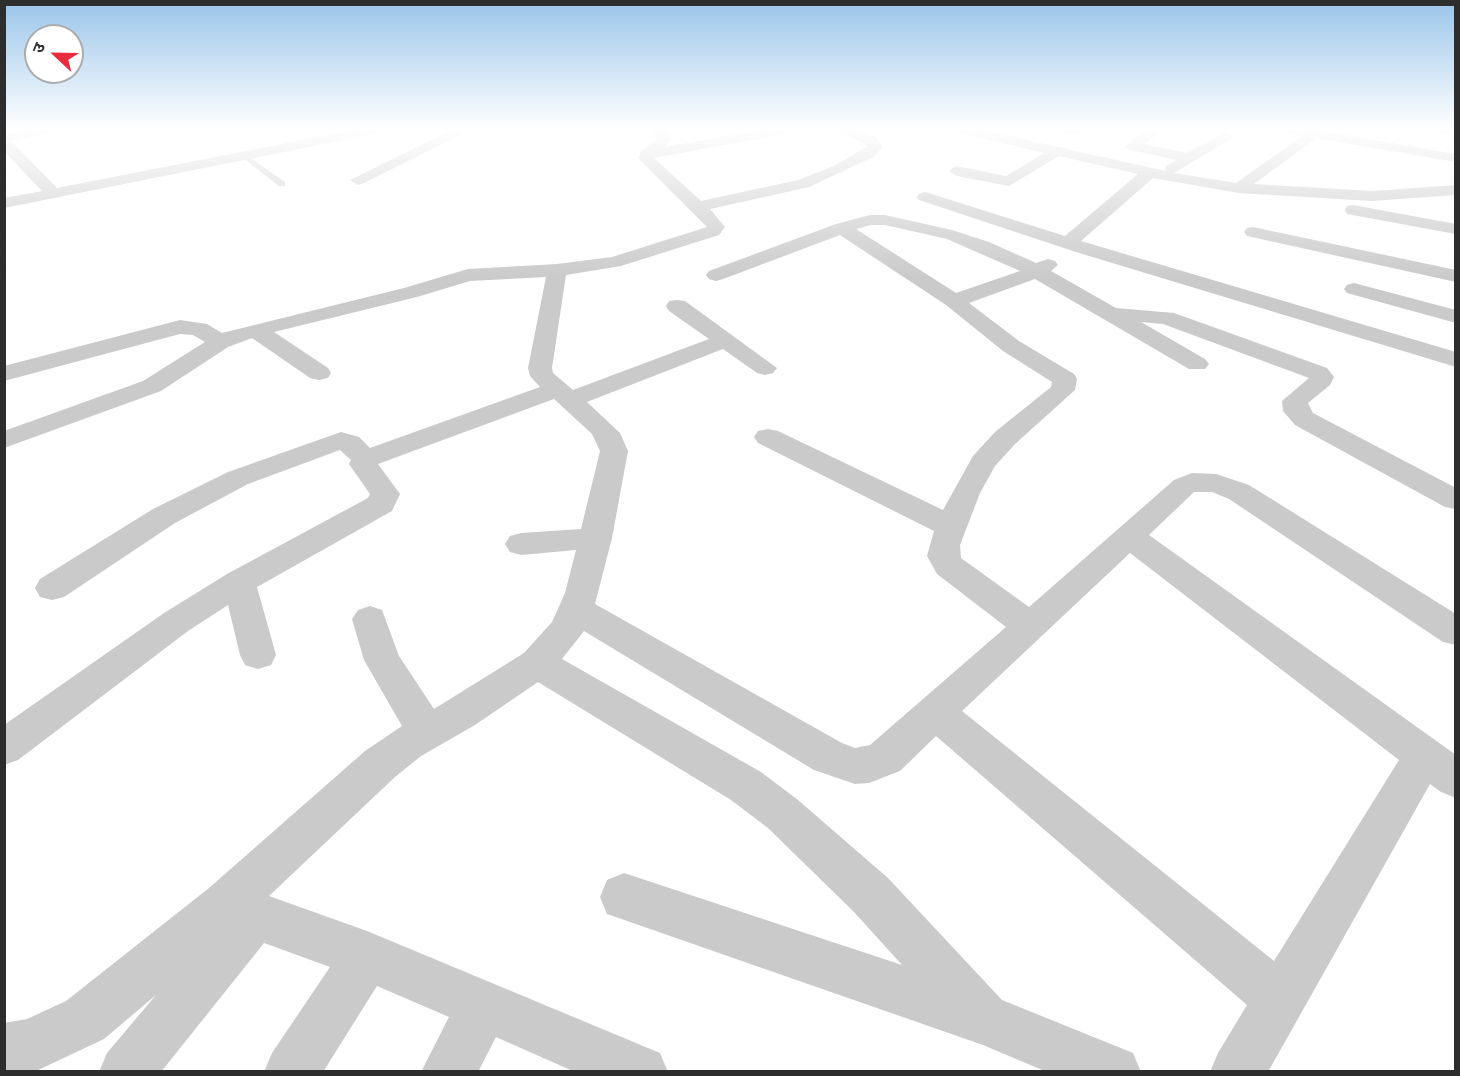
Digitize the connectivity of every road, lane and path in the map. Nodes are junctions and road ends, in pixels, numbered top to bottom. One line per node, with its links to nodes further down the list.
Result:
1 (39, 178): 17 (street)
2 (129, 178): 17 (street)
3 (274, 178): 13 (lane)
4 (362, 178): 12 (street)
5 (666, 178): 20 (street)
6 (816, 178): 20 (street)
7 (995, 178): 8 (street)
8 (1013, 178)
9 (1150, 178): 24 (street)
10 (1180, 178): 14 (street)
11 (1252, 178): 14 (street)
12 (358, 180)
13 (282, 184)
14 (1239, 188): 16 (street)
15 (1455, 190): 16 (street)
16 (1272, 191): 22 (street)
17 (53, 193): 19 (street)
18 (925, 196): 24 (street)
19 (4, 203)
20 (698, 207): 25 (street)
21 (842, 228): 26 (street); 27 (street); 30 (street)
22 (1455, 229)
23 (1253, 232): 28 (street)
24 (1076, 245): 26 (street); 37 (street)
25 (557, 270): 34 (street); 42 (street)
26 (1036, 271): 30 (street); 32 (street)
27 (716, 275)
28 (1455, 276)
29 (1354, 289): 33 (street)
30 (953, 301): 47 (street)
31 (677, 306): 35 (street)
32 (1108, 313): 38 (street); 46 (street)
33 (1455, 317)
34 (256, 330): 36 (street); 41 (street)
35 (723, 341): 39 (street); 42 (street)
36 (220, 342): 40 (street); 44 (street)
37 (1455, 360)
38 (1197, 364)
39 (765, 368)
40 (4, 374)
41 (319, 374)
42 (562, 396): 45 (street); 49 (street)
43 (768, 437): 47 (street)
44 (4, 440)
45 (366, 459): 51 (street); 52 (street)
46 (1450, 487)
47 (952, 526): 55 (street)
48 (1129, 536): 55 (street); 56 (street); 62 (street)
49 (596, 538): 50 (street); 53 (street)
50 (521, 544)
51 (240, 582): 57 (street); 61 (street)
52 (52, 588)
53 (577, 610): 58 (street); 59 (street)
54 (370, 619): 60 (street)
55 (1030, 626): 59 (street)
56 (1455, 632)
57 (258, 655)
58 (537, 663): 60 (street); 68 (street)
59 (935, 712): 66 (street)
60 (427, 732): 64 (street)
61 (4, 748)
62 (1440, 767): 66 (street)
63 (624, 897): 68 (street)
64 (241, 910): 65 (street); 69 (street); 70 (street)
65 (367, 956): 67 (street); 71 (street)
66 (1280, 999): 75 (street)
67 (484, 1005): 72 (street); 73 (street)
68 (984, 1019): 74 (street)
69 (4, 1050)
70 (126, 1071)
71 (291, 1071)
72 (448, 1071)
73 (641, 1071)
74 (1114, 1071)
75 (1237, 1071)

